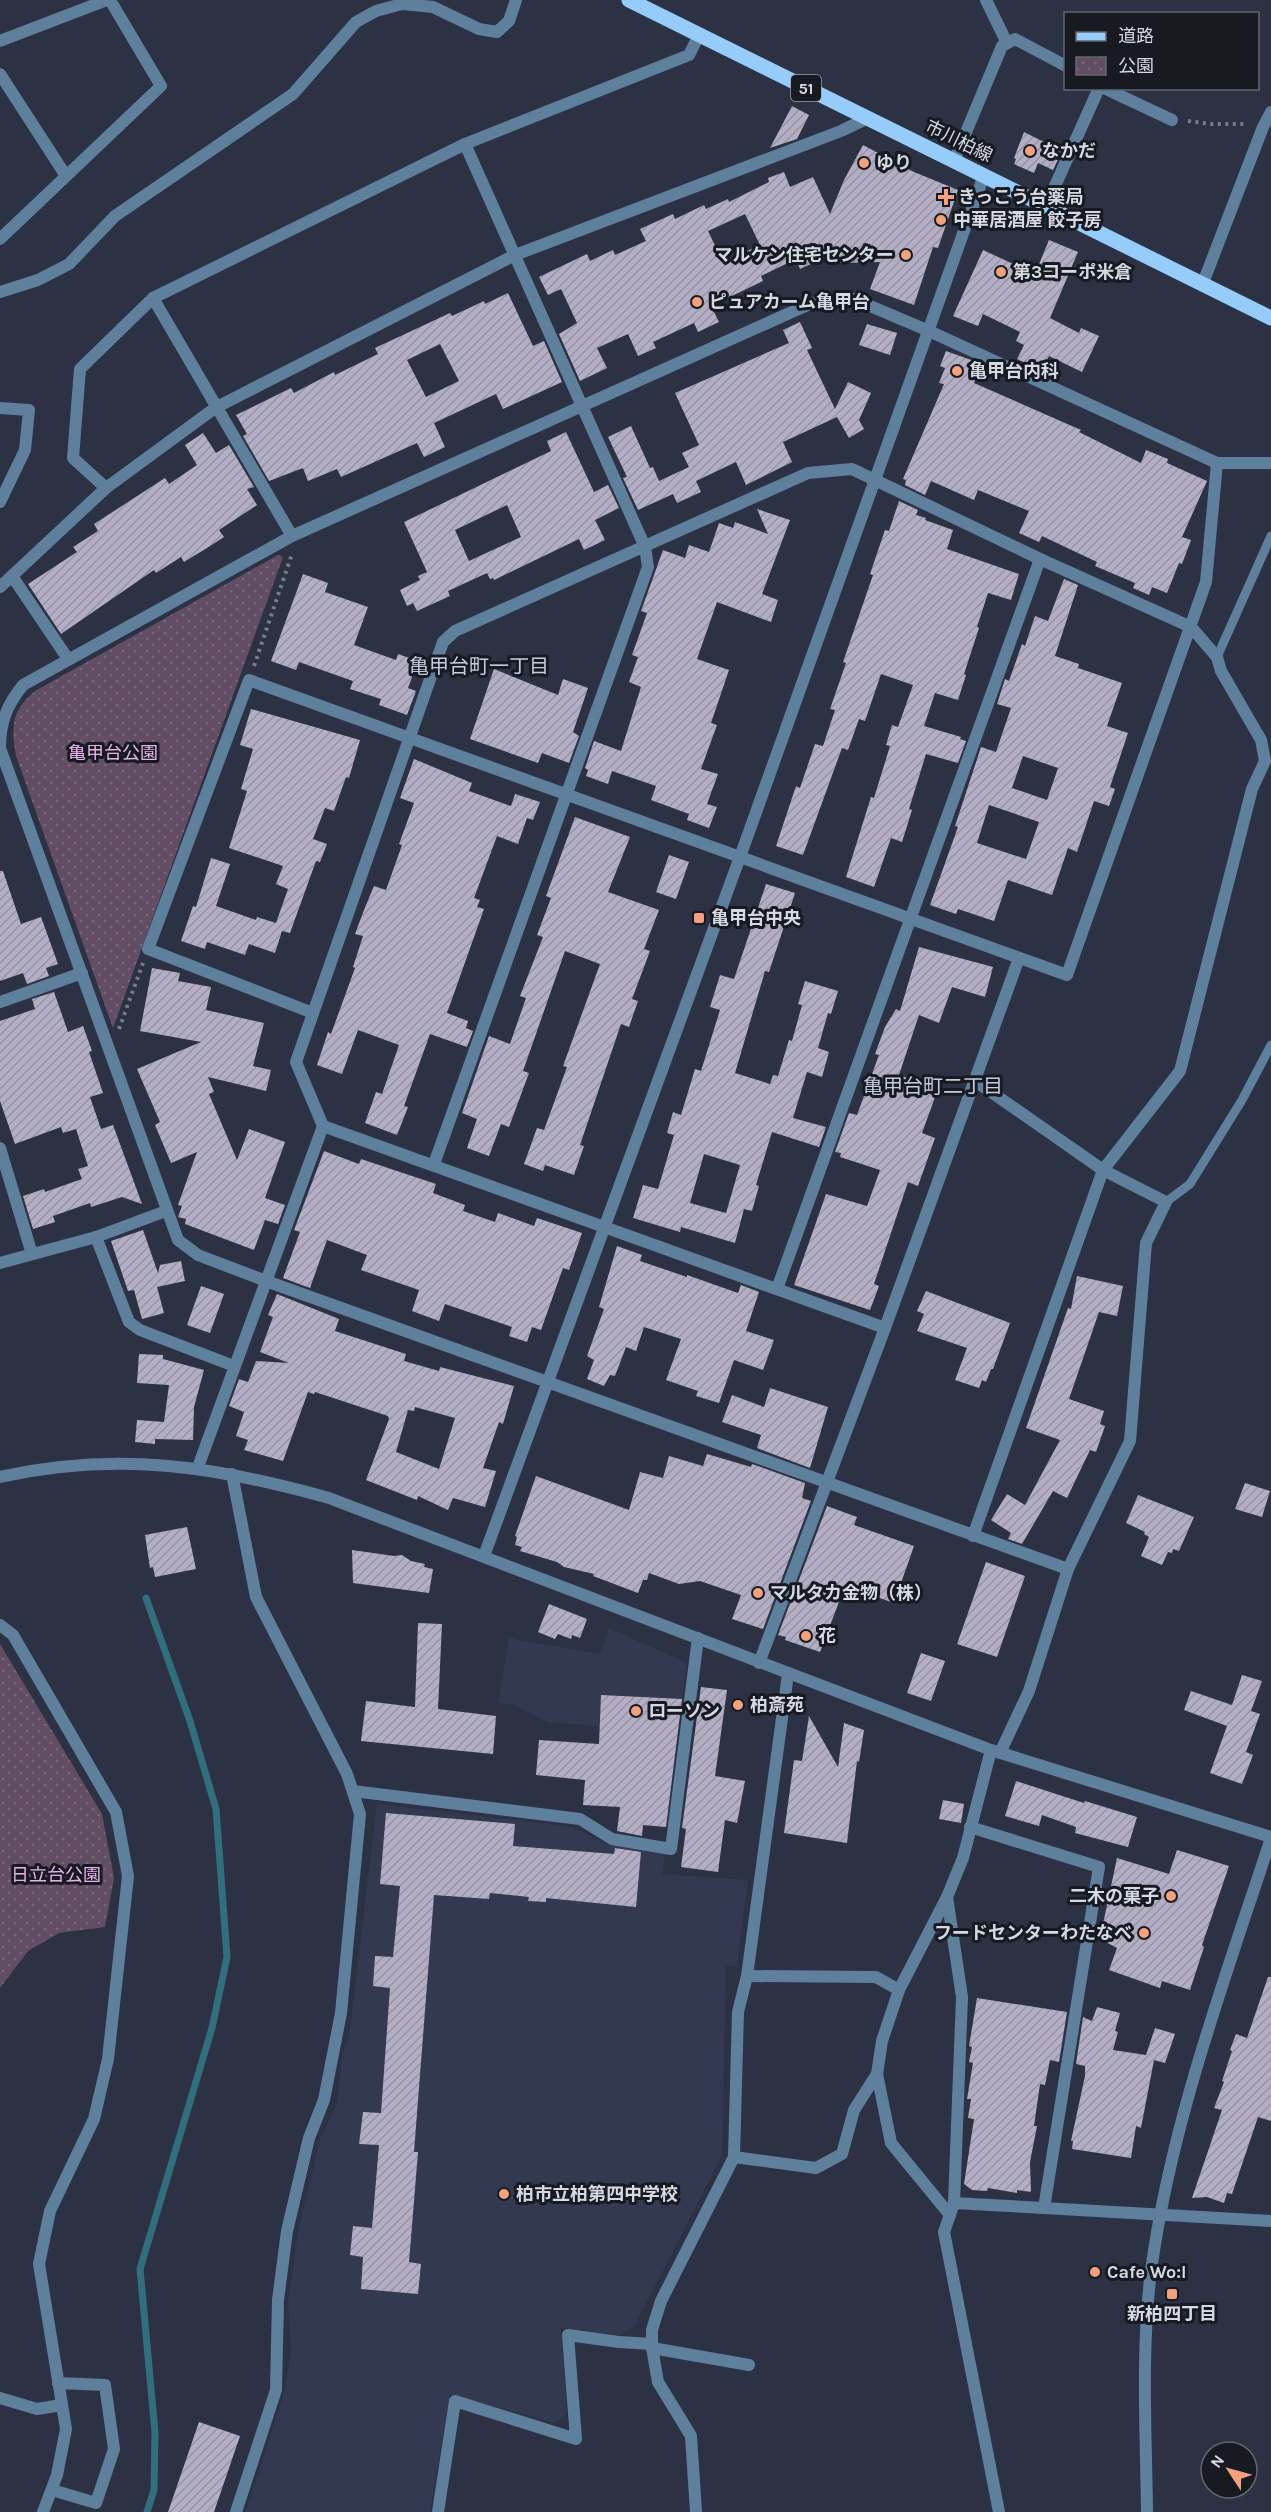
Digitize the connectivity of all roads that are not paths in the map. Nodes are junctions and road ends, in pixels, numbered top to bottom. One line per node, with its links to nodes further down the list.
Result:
1 (108, 0): 6 (street); 18 (street)
2 (516, 0): 23 (street)
3 (629, 0): 5 (main road, 市川柏線 / 51)
4 (986, 0): 7 (street)
5 (699, 35): 13 (main road, 市川柏線 / 51); 15 (street)
6 (0, 41)
7 (1007, 43): 8 (street); 16 (street)
8 (1064, 65)
9 (0, 74): 18 (street)
10 (1098, 90): 19 (street)
11 (1108, 90): 14 (street)
12 (1271, 111): 22 (street)
13 (868, 118): 16 (main road, 市川柏線 / 51); 21 (street)
14 (1172, 120)
15 (465, 144): 21 (street); 24 (street)
16 (954, 160): 17 (main road, 市川柏線 / 51)
17 (984, 175): 19 (main road, 市川柏線 / 51); 26 (street)
18 (66, 176): 20 (street)
19 (1046, 206): 22 (main road, 市川柏線 / 51)
20 (0, 238)
21 (515, 255): 27 (street); 29 (street)
22 (1203, 284): 25 (main road, 市川柏線 / 51)
23 (0, 292)
24 (153, 298): 29 (street); 33 (street)
25 (1271, 318)
26 (929, 331): 27 (street); 30 (street); 32 (street)
27 (581, 406): 35 (street); 37 (street)
28 (0, 408): 34 (street)
29 (215, 408): 33 (street); 35 (street)
30 (1217, 463): 31 (street); 41 (street)
31 (1271, 463)
32 (875, 479): 37 (street); 38 (street); 48 (street)
33 (106, 488): 39 (street)
34 (0, 502)
35 (292, 536): 43 (street)
36 (1271, 536): 42 (lane)
37 (645, 547): 44 (street); 47 (street)
38 (1040, 559): 41 (street); 49 (street)
39 (12, 576): 40 (street); 43 (street)
40 (0, 587)
41 (1191, 627): 42 (street); 50 (street)
42 (1217, 657): 45 (street)
43 (68, 658): 46 (street)
44 (410, 738): 47 (street); 53 (street); 53 (street)
45 (1268, 764): 59 (street)
46 (4, 770): 51 (street)
47 (566, 794): 48 (street); 58 (street)
48 (740, 857): 49 (street); 62 (street)
49 (911, 918): 50 (street); 67 (street)
50 (1019, 958): 55 (street)
51 (82, 973): 52 (street); 61 (street)
52 (0, 1002)
53 (313, 1014): 56 (street)
54 (1271, 1045): 60 (lane)
55 (974, 1080): 59 (street); 68 (street)
56 (323, 1126): 58 (street); 66 (street)
57 (0, 1148): 64 (street)
58 (434, 1164): 62 (street)
59 (1103, 1170): 60 (street); 75 (street)
60 (1166, 1202): 77 (street)
61 (166, 1211): 63 (street); 66 (street)
62 (604, 1227): 67 (street); 70 (street)
63 (96, 1237): 64 (street); 69 (street)
64 (32, 1254): 65 (street)
65 (0, 1263)
66 (266, 1281): 69 (street); 70 (street)
67 (777, 1289): 68 (street)
68 (885, 1328): 74 (street)
69 (234, 1366): 71 (street)
70 (548, 1382): 74 (street); 76 (street)
71 (198, 1467): 72 (street); 73 (street)
72 (232, 1474): 76 (street); 83 (street)
73 (0, 1477)
74 (828, 1484): 75 (street); 80 (street)
75 (973, 1536): 77 (street)
76 (484, 1556): 79 (street)
77 (1068, 1569): 82 (street)
78 (0, 1625): 97 (street)
79 (698, 1638): 80 (street); 83 (street)
80 (759, 1663): 81 (street)
81 (788, 1674): 82 (street); 87 (street)
82 (996, 1752): 84 (street); 85 (street)
83 (353, 1791): 102 (street)
84 (970, 1827): 86 (street); 91 (street)
85 (1271, 1837): 93 (street)
86 (947, 1897): 88 (street); 92 (street)
87 (747, 1976): 88 (street); 90 (street)
88 (898, 1990): 89 (street)
89 (877, 2074): 90 (street); 92 (street)
90 (734, 2157): 95 (street)
91 (1044, 2208): 92 (street); 93 (street)
92 (952, 2209): 105 (street)
93 (1160, 2213): 94 (street); 106 (street)
94 (1271, 2221)
95 (652, 2346): 96 (street); 103 (street); 104 (street)
96 (748, 2365)
97 (58, 2383): 99 (street); 100 (street)
98 (0, 2398): 99 (street)
99 (62, 2405): 100 (street)
100 (52, 2490): 101 (street)
101 (43, 2512)
102 (236, 2512)
103 (440, 2512)
104 (696, 2512)
105 (999, 2512)
106 (1147, 2512)

